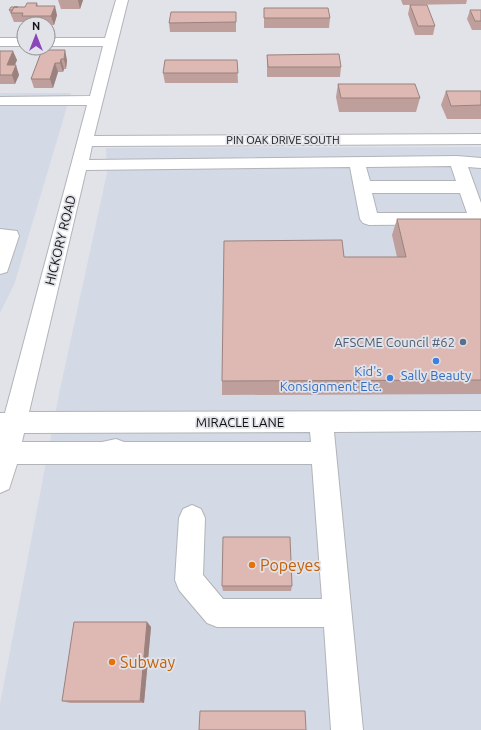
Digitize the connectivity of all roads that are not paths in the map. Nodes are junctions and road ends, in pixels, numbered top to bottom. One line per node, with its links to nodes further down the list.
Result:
1 (122, 0): 5 (street, HICKORY ROAD)
2 (0, 42): 3 (street)
3 (16, 42)
4 (56, 42): 5 (street)
5 (111, 42): 7 (street, HICKORY ROAD)
6 (0, 101): 7 (street)
7 (95, 105): 8 (street); 10 (street, HICKORY ROAD)
8 (0, 108)
9 (481, 138): 10 (street, PIN OAK DRIVE SOUTH)
10 (85, 141): 14 (street, HICKORY ROAD)
11 (457, 161): 12 (street); 13 (street); 16 (street)
12 (357, 162): 14 (street); 15 (street)
13 (481, 163)
14 (79, 165): 22 (street, HICKORY ROAD)
15 (362, 187): 16 (street); 16 (street)
16 (467, 187)
17 (0, 236): 18 (street)
18 (0, 267)
19 (174, 422): 20 (street, MIRACLE LANE); 22 (street, MIRACLE LANE); 24 (street)
20 (320, 422): 21 (street, MIRACLE LANE); 25 (street)
21 (481, 422)
22 (7, 423): 23 (street, HICKORY ROAD)
23 (3, 453): 24 (street); 26 (street, HICKORY ROAD)
24 (102, 453): 25 (street)
25 (323, 453): 28 (street)
26 (0, 481)
27 (192, 518): 28 (street)
28 (337, 612): 29 (street)
29 (347, 730)

